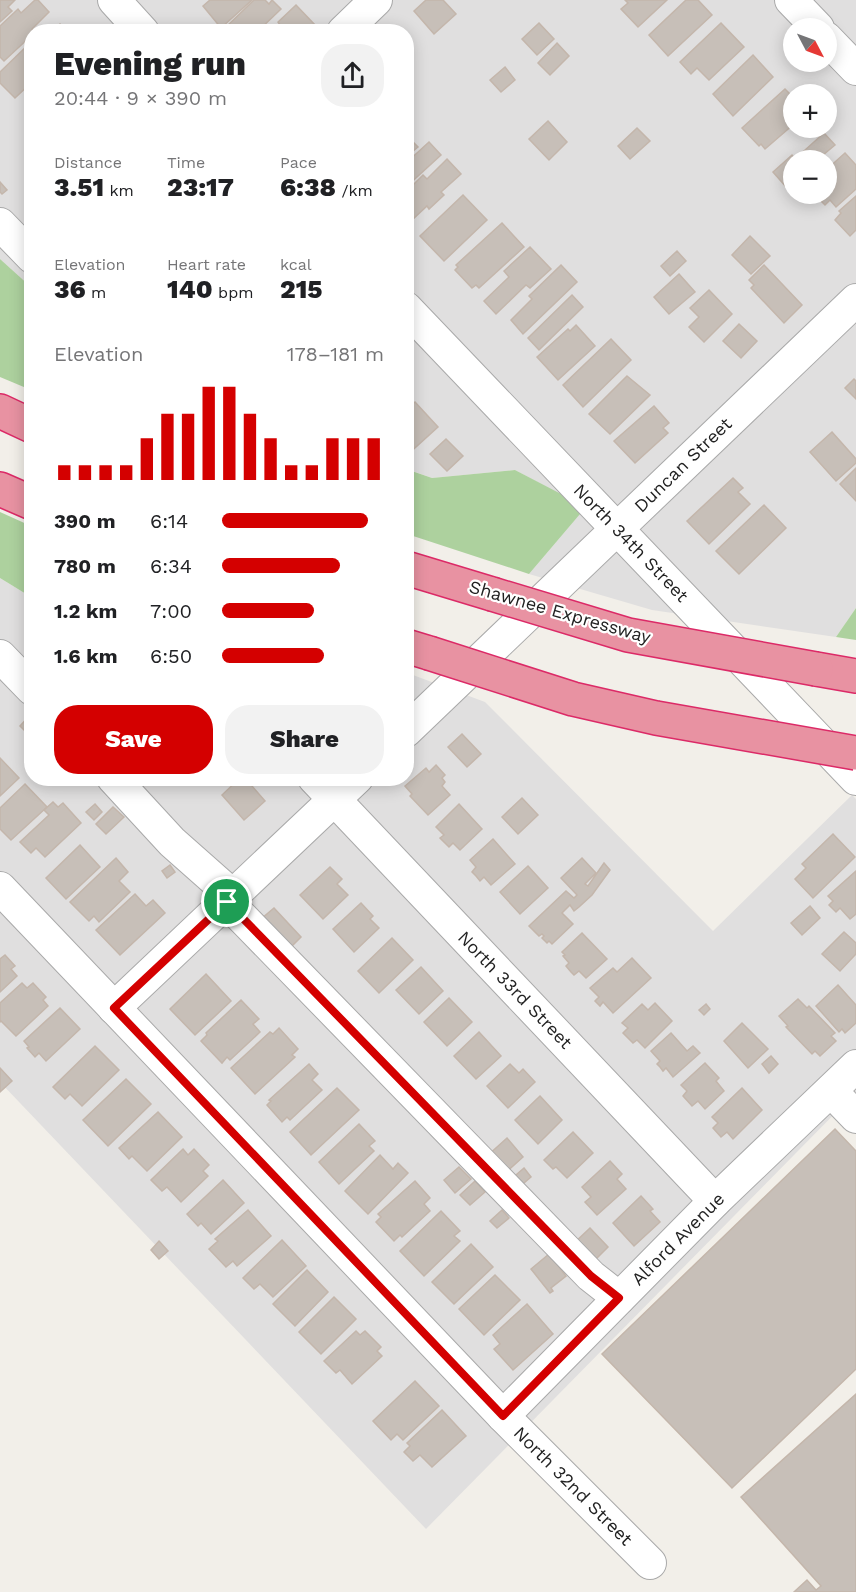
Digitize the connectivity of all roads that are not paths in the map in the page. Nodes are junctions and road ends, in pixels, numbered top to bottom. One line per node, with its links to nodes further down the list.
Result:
1 (114, 0): 5 (street)
2 (376, 0): 6 (street)
3 (791, 0): 4 (street)
4 (808, 18)
5 (136, 24)
6 (351, 24)
7 (837, 49): 8 (street)
8 (856, 69)
9 (0, 224): 10 (street)
10 (24, 250)
11 (856, 300): 17 (street, Duncan Street)
12 (414, 316): 17 (street, North 34th Street)
13 (0, 411): 14 (highway)
14 (24, 422)
15 (0, 489): 16 (highway)
16 (24, 500)
17 (617, 528): 23 (street, Duncan Street); 25 (street, North 34th Street)
18 (414, 570): 21 (highway, Shawnee Expressway, bridge)
19 (418, 650): 24 (highway, bridge)
20 (0, 656): 22 (street)
21 (856, 676)
22 (24, 681)
23 (414, 723)
24 (856, 753)
25 (856, 779)
26 (120, 786): 29 (street)
27 (324, 789): 29 (street); 34 (street, North 33rd Street)
28 (0, 888): 30 (street, North 32nd Street)
29 (230, 899): 30 (street); 35 (street)
30 (114, 1008): 36 (street, North 32nd Street)
31 (856, 1066): 32 (street, Alford Avenue)
32 (831, 1091): 33 (street); 34 (street, Alford Avenue)
33 (856, 1117)
34 (715, 1201): 35 (street, Alford Avenue)
35 (619, 1298): 36 (street, Alford Avenue)
36 (503, 1416): 37 (street, North 32nd Street)
37 (650, 1563)

